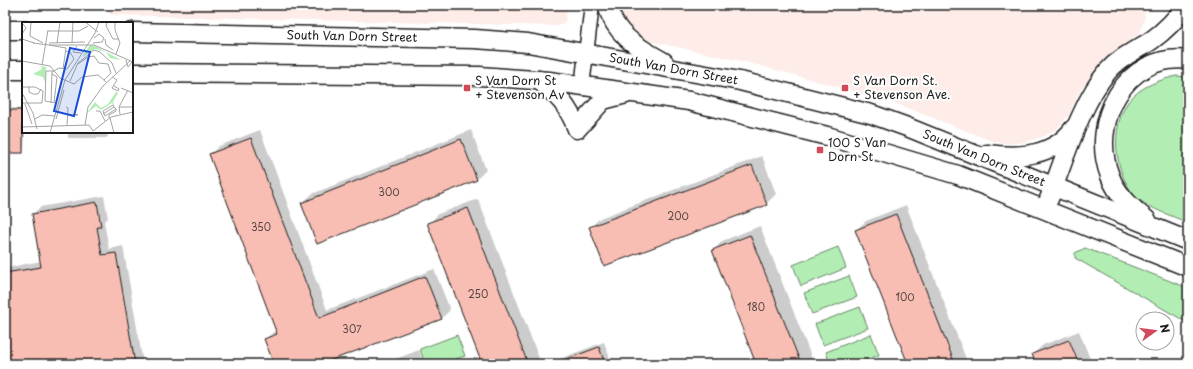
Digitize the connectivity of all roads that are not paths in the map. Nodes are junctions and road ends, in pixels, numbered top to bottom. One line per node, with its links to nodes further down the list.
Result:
1 (592, 5): 7 (street)
2 (607, 5): 9 (main road)
3 (1187, 5): 16 (main road)
4 (5, 30): 5 (main road)
5 (22, 30)
6 (133, 32): 7 (main road, South Van Dorn Street)
7 (586, 53): 9 (main road, South Van Dorn Street); 14 (street)
8 (1188, 60): 22 (main road)
9 (675, 69): 17 (main road, South Van Dorn Street)
10 (5, 70): 11 (main road)
11 (22, 70)
12 (133, 73): 13 (main road, South Van Dorn Street)
13 (539, 80): 14 (main road, South Van Dorn Street); 15 (main road)
14 (582, 86): 15 (main road, South Van Dorn Street)
15 (632, 92): 20 (main road, South Van Dorn Street)
16 (1083, 115): 17 (main road); 18 (main road)
17 (966, 151): 18 (main road, South Van Dorn Street)
18 (1054, 188): 19 (main road, South Van Dorn Street); 20 (main road)
19 (1075, 196): 21 (main road); 22 (main road, South Van Dorn Street)
20 (1044, 210): 21 (main road, South Van Dorn Street)
21 (1066, 218): 24 (main road, South Van Dorn Street)
22 (1157, 229): 23 (main road, South Van Dorn Street)
23 (1188, 242)
24 (1188, 267)

